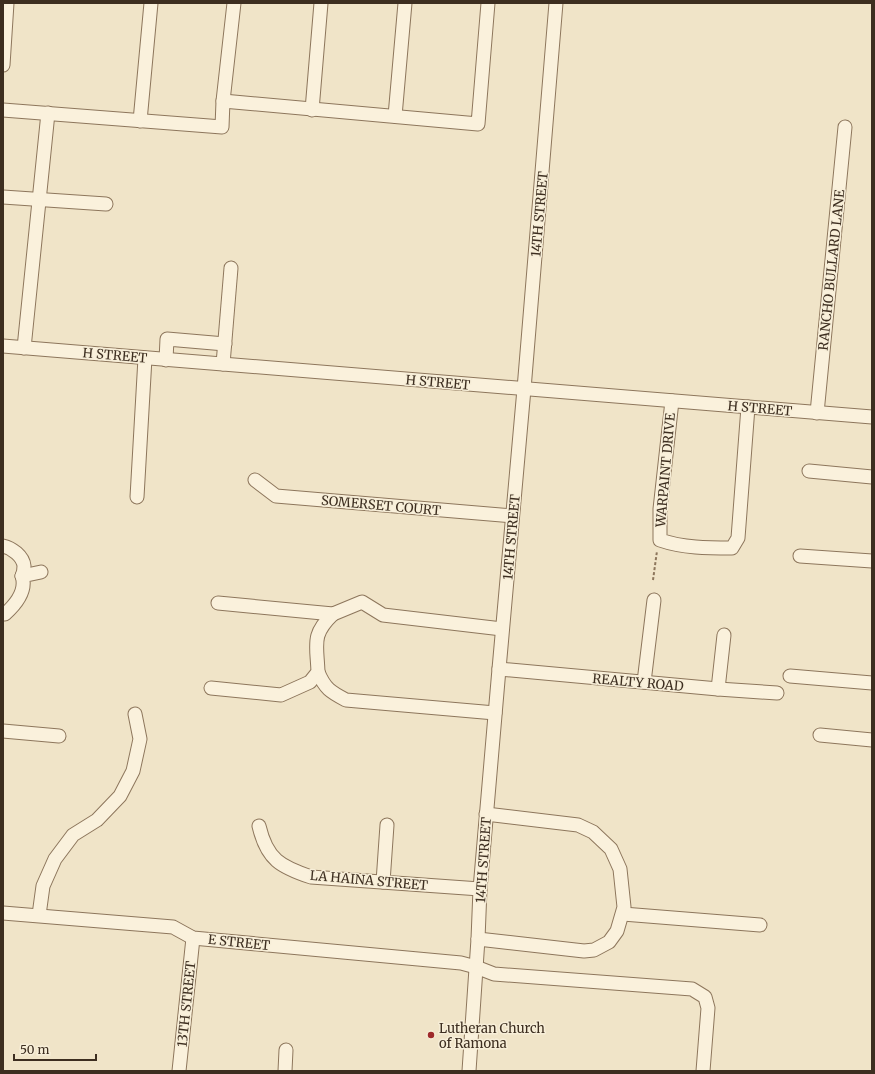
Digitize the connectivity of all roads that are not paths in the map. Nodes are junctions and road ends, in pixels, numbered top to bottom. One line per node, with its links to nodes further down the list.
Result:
1 (7, 3): 8 (street)
2 (151, 3): 14 (street)
3 (234, 3): 9 (street)
4 (321, 3): 11 (street)
5 (405, 3): 13 (street)
6 (488, 3): 13 (street)
7 (556, 3): 26 (street, 14TH STREET)
8 (3, 65)
9 (223, 101): 11 (street); 14 (street)
10 (3, 110): 12 (street)
11 (312, 110): 13 (street)
12 (48, 113): 14 (street); 17 (street)
13 (395, 116)
14 (140, 121)
15 (845, 127): 29 (street, RANCHO BULLARD LANE)
16 (3, 197): 17 (street)
17 (40, 200): 18 (street); 22 (street)
18 (106, 204)
19 (231, 268): 20 (street)
20 (225, 344): 24 (street); 25 (street)
21 (3, 346): 22 (street, H STREET)
22 (24, 348): 23 (street, H STREET)
23 (145, 358): 24 (street, H STREET); 34 (street)
24 (166, 360): 25 (street, H STREET)
25 (223, 364): 26 (street, H STREET)
26 (524, 389): 27 (street, H STREET); 35 (street, 14TH STREET)
27 (672, 401): 28 (street, H STREET); 28 (street, WARPAINT DRIVE)
28 (748, 407): 29 (street, H STREET)
29 (817, 413): 30 (street, H STREET)
30 (872, 417)
31 (809, 471): 32 (street)
32 (872, 477)
33 (255, 480): 35 (street, SOMERSET COURT)
34 (137, 497)
35 (512, 516): 45 (street, 14TH STREET)
36 (3, 546): 40 (street)
37 (800, 556): 38 (street)
38 (872, 561)
39 (41, 572): 40 (street)
40 (22, 576): 43 (street)
41 (654, 600): 50 (street)
42 (218, 603): 44 (street)
43 (3, 614)
44 (333, 614): 45 (street); 48 (street)
45 (502, 629): 47 (street, 14TH STREET)
46 (724, 635): 53 (street)
47 (498, 669): 50 (street, REALTY ROAD); 55 (street, 14TH STREET)
48 (318, 672): 52 (street); 55 (street)
49 (790, 676): 51 (street)
50 (644, 682): 53 (street, REALTY ROAD)
51 (872, 683)
52 (211, 688)
53 (718, 689): 54 (street, REALTY ROAD)
54 (777, 693)
55 (495, 713): 61 (street, 14TH STREET)
56 (135, 714): 68 (street)
57 (3, 731): 59 (street)
58 (820, 735): 60 (street)
59 (59, 736)
60 (872, 740)
61 (486, 814): 65 (street, 14TH STREET); 67 (street)
62 (388, 825): 64 (street)
63 (259, 826): 64 (street, LA HAINA STREET)
64 (383, 882): 65 (street, LA HAINA STREET)
65 (480, 889): 71 (street, 14TH STREET)
66 (3, 913): 68 (street, E STREET)
67 (622, 914): 69 (street); 71 (street)
68 (39, 915): 70 (street, E STREET)
69 (760, 925)
70 (193, 938): 72 (street, E STREET); 74 (street, 13TH STREET)
71 (478, 939): 72 (street, 14TH STREET)
72 (476, 967): 76 (street, 14TH STREET); 77 (street, E STREET)
73 (286, 1050): 75 (street)
74 (179, 1071)
75 (285, 1071)
76 (469, 1071)
77 (703, 1071)

